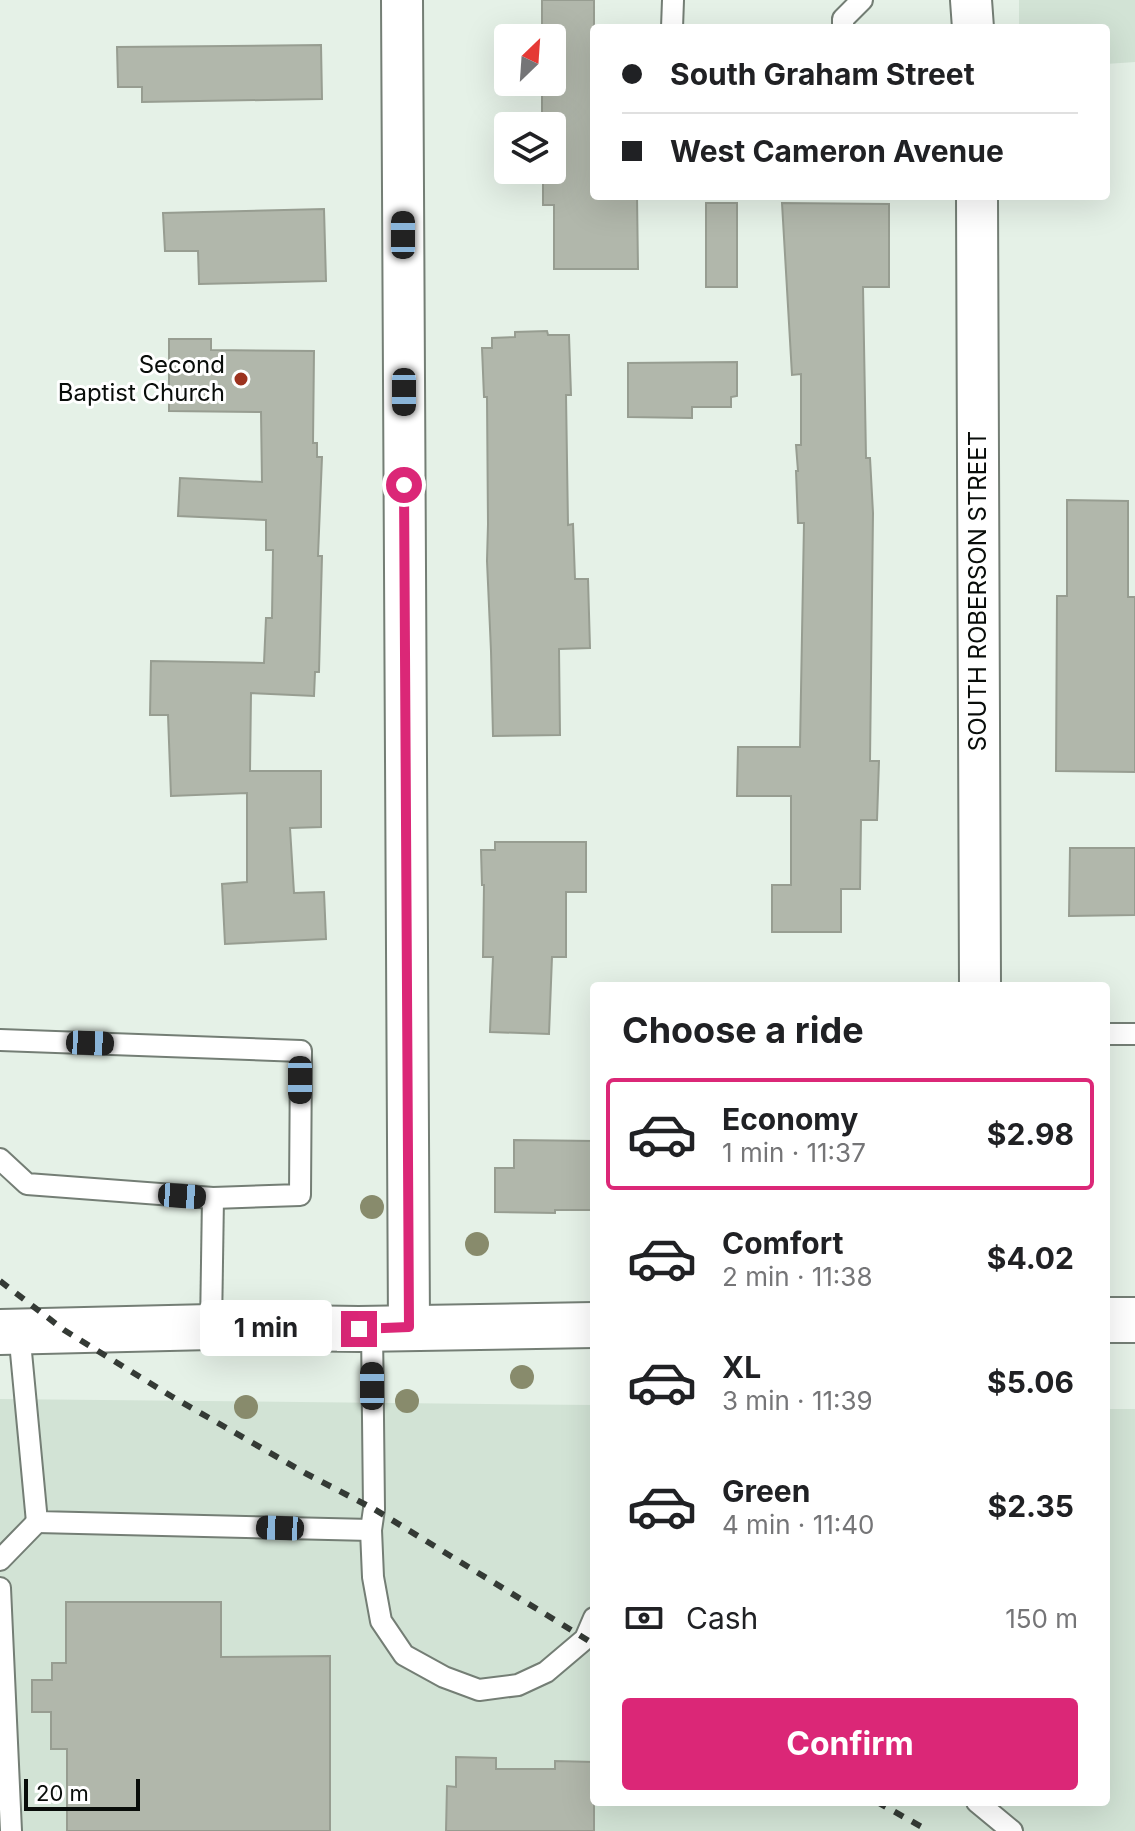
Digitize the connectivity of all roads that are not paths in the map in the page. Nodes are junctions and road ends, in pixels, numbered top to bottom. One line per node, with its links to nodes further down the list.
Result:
1 (402, 0): 19 (street)
2 (673, 0): 5 (lane)
3 (862, 0): 6 (lane)
4 (971, 0): 7 (street)
5 (672, 24)
6 (843, 24)
7 (973, 24)
8 (977, 200): 9 (street, SOUTH ROBERSON STREET)
9 (980, 982)
10 (1110, 1034): 11 (lane)
11 (1135, 1034)
12 (0, 1040): 14 (lane)
13 (0, 1159): 14 (lane)
14 (213, 1198): 18 (lane)
15 (1110, 1320): 16 (street)
16 (1135, 1320)
17 (590, 1325): 19 (street)
18 (211, 1327): 19 (street); 20 (street)
19 (390, 1328): 22 (lane)
20 (10, 1331): 21 (lane)
21 (37, 1522): 22 (lane); 23 (lane)
22 (371, 1530): 25 (lane)
23 (0, 1560)
24 (0, 1588): 27 (lane)
25 (590, 1630)
26 (982, 1806): 28 (lane)
27 (11, 1831)
28 (1012, 1831)

